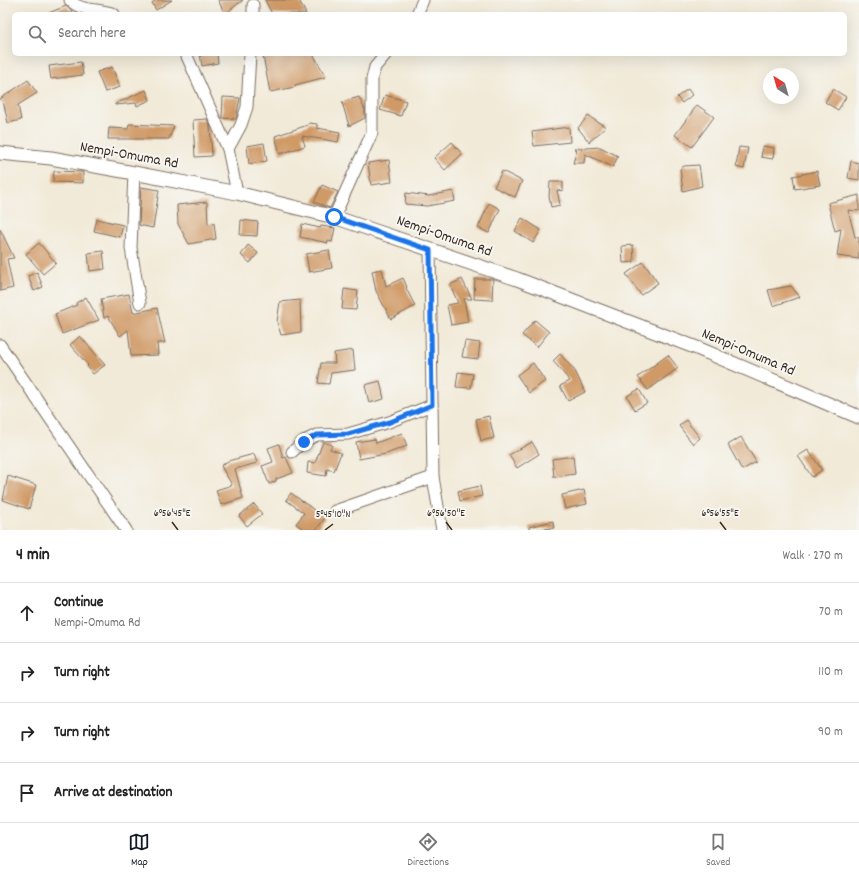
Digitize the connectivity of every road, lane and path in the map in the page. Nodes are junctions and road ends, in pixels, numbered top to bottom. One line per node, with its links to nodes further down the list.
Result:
1 (70, 0): 3 (street)
2 (423, 0): 4 (street)
3 (108, 12)
4 (417, 12)
5 (187, 56): 8 (street)
6 (250, 56): 8 (street)
7 (384, 56): 12 (street)
8 (228, 148): 11 (street)
9 (0, 153): 10 (street, Nempi-Omuma Rd)
10 (134, 173): 11 (street, Nempi-Omuma Rd); 14 (street)
11 (237, 193): 12 (street, Nempi-Omuma Rd)
12 (334, 217): 13 (street, Nempi-Omuma Rd)
13 (430, 250): 16 (street); 17 (street, Nempi-Omuma Rd)
14 (140, 303)
15 (0, 344): 21 (street)
16 (432, 405): 18 (street); 19 (street)
17 (859, 417)
18 (292, 452)
19 (433, 478): 20 (street); 22 (street)
20 (335, 511)
21 (126, 530)
22 (442, 530)

